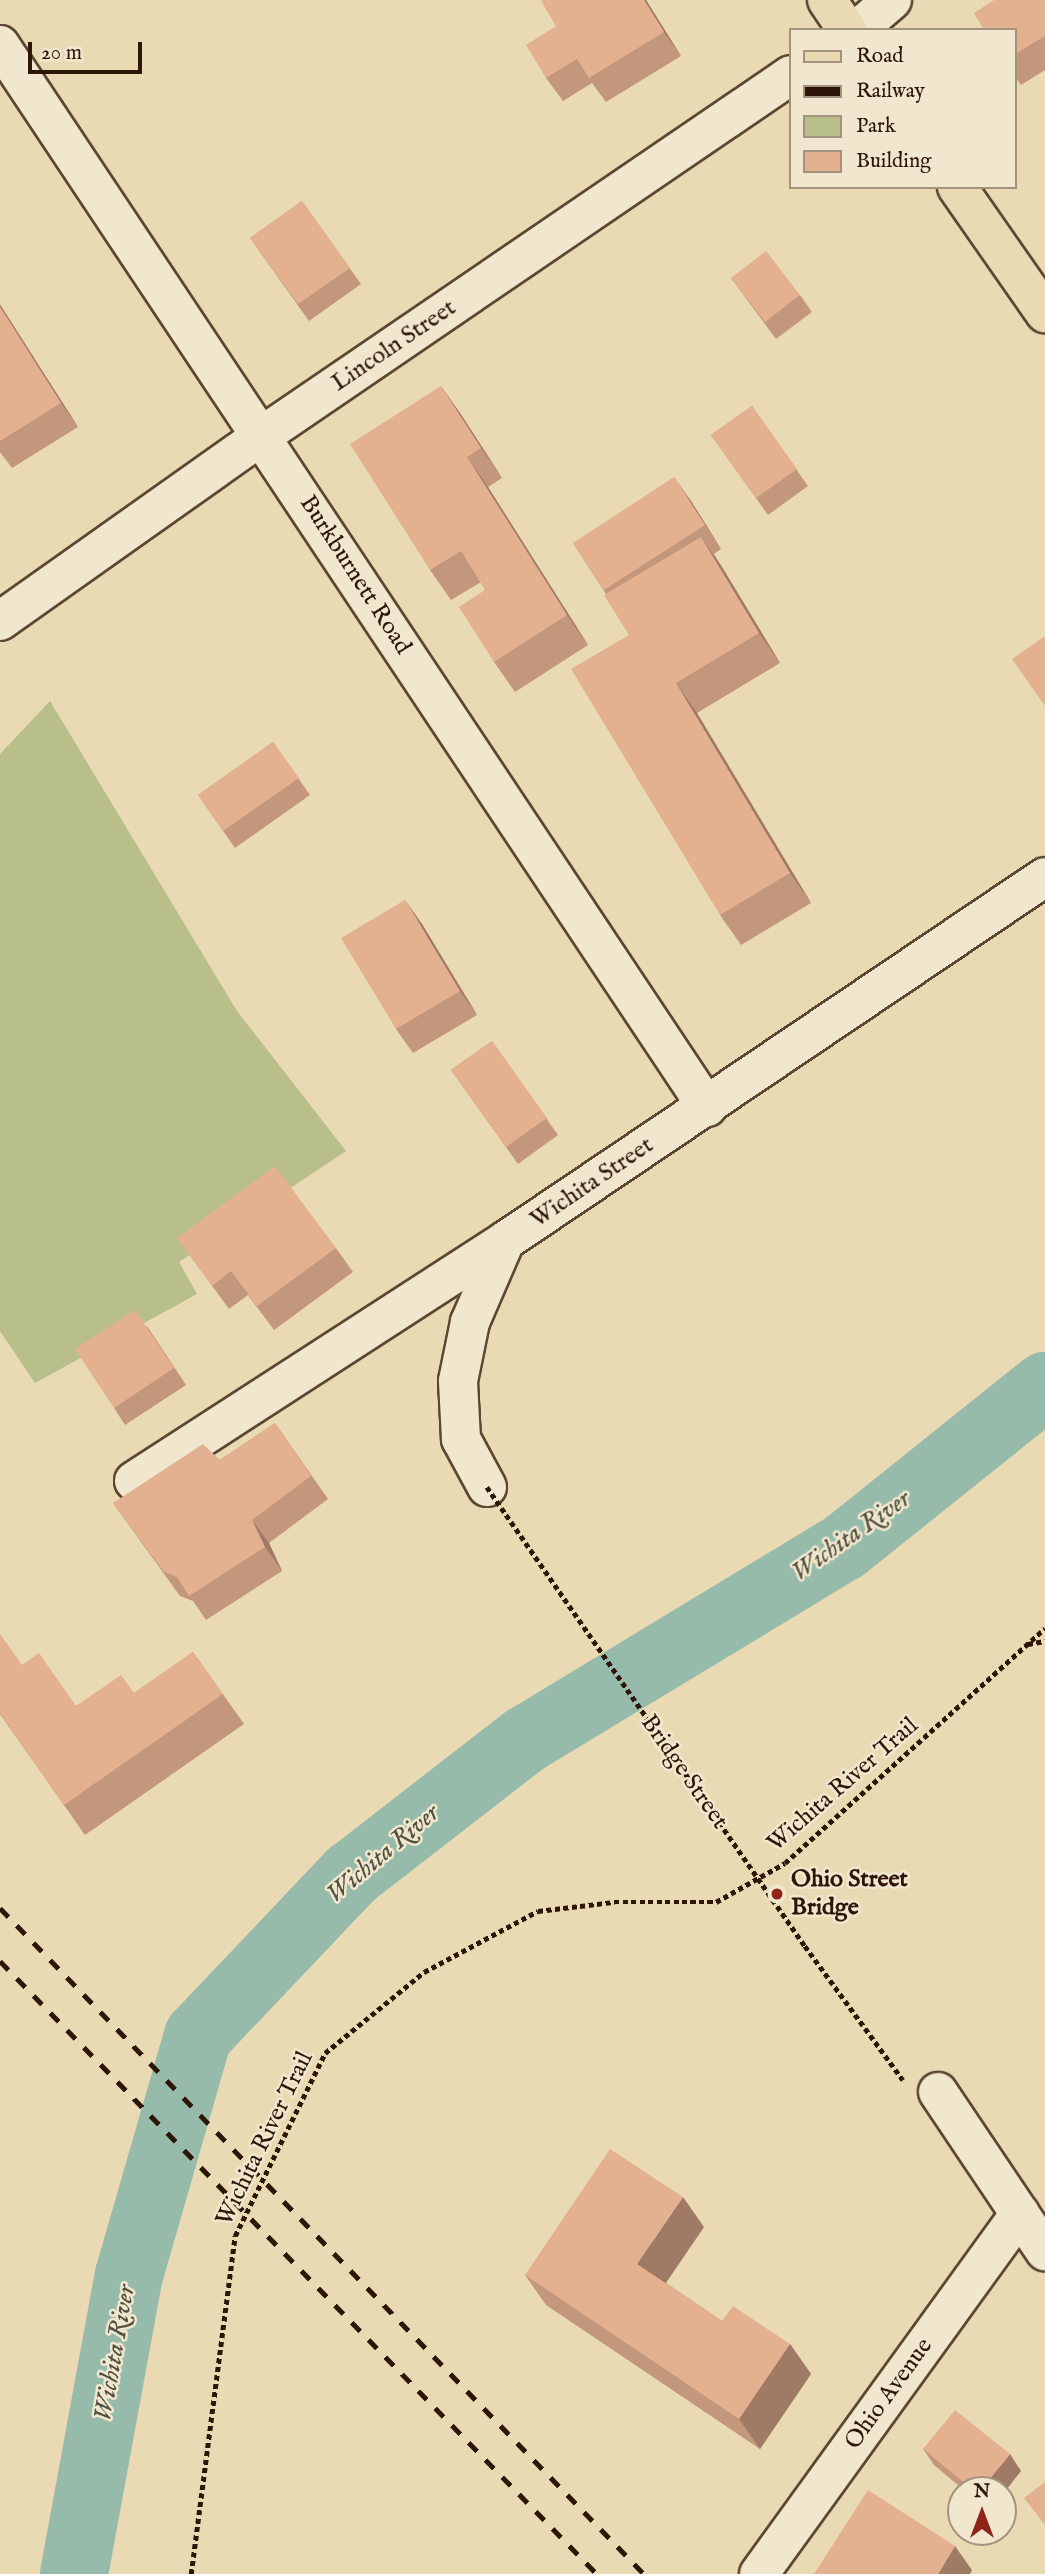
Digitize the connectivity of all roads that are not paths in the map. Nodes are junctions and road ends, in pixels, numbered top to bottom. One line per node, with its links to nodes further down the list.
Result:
1 (827, 0): 3 (main road)
2 (892, 0): 4 (street)
3 (846, 28)
4 (859, 28)
5 (0, 45): 9 (street, Burkburnett Road)
6 (790, 76): 9 (street, Lincoln Street)
7 (958, 189): 8 (main road)
8 (1045, 313)
9 (263, 435): 10 (street, Lincoln Street); 12 (street, Burkburnett Road)
10 (0, 621)
11 (1045, 877): 12 (street, Wichita Street)
12 (707, 1107): 13 (street, Wichita Street)
13 (505, 1241): 14 (street, Wichita Street); 15 (street)
14 (134, 1480)
15 (486, 1487)
16 (938, 2092): 17 (street)
17 (1020, 2214): 18 (street); 19 (street, Ohio Avenue)
18 (1045, 2251)
19 (759, 2574)

